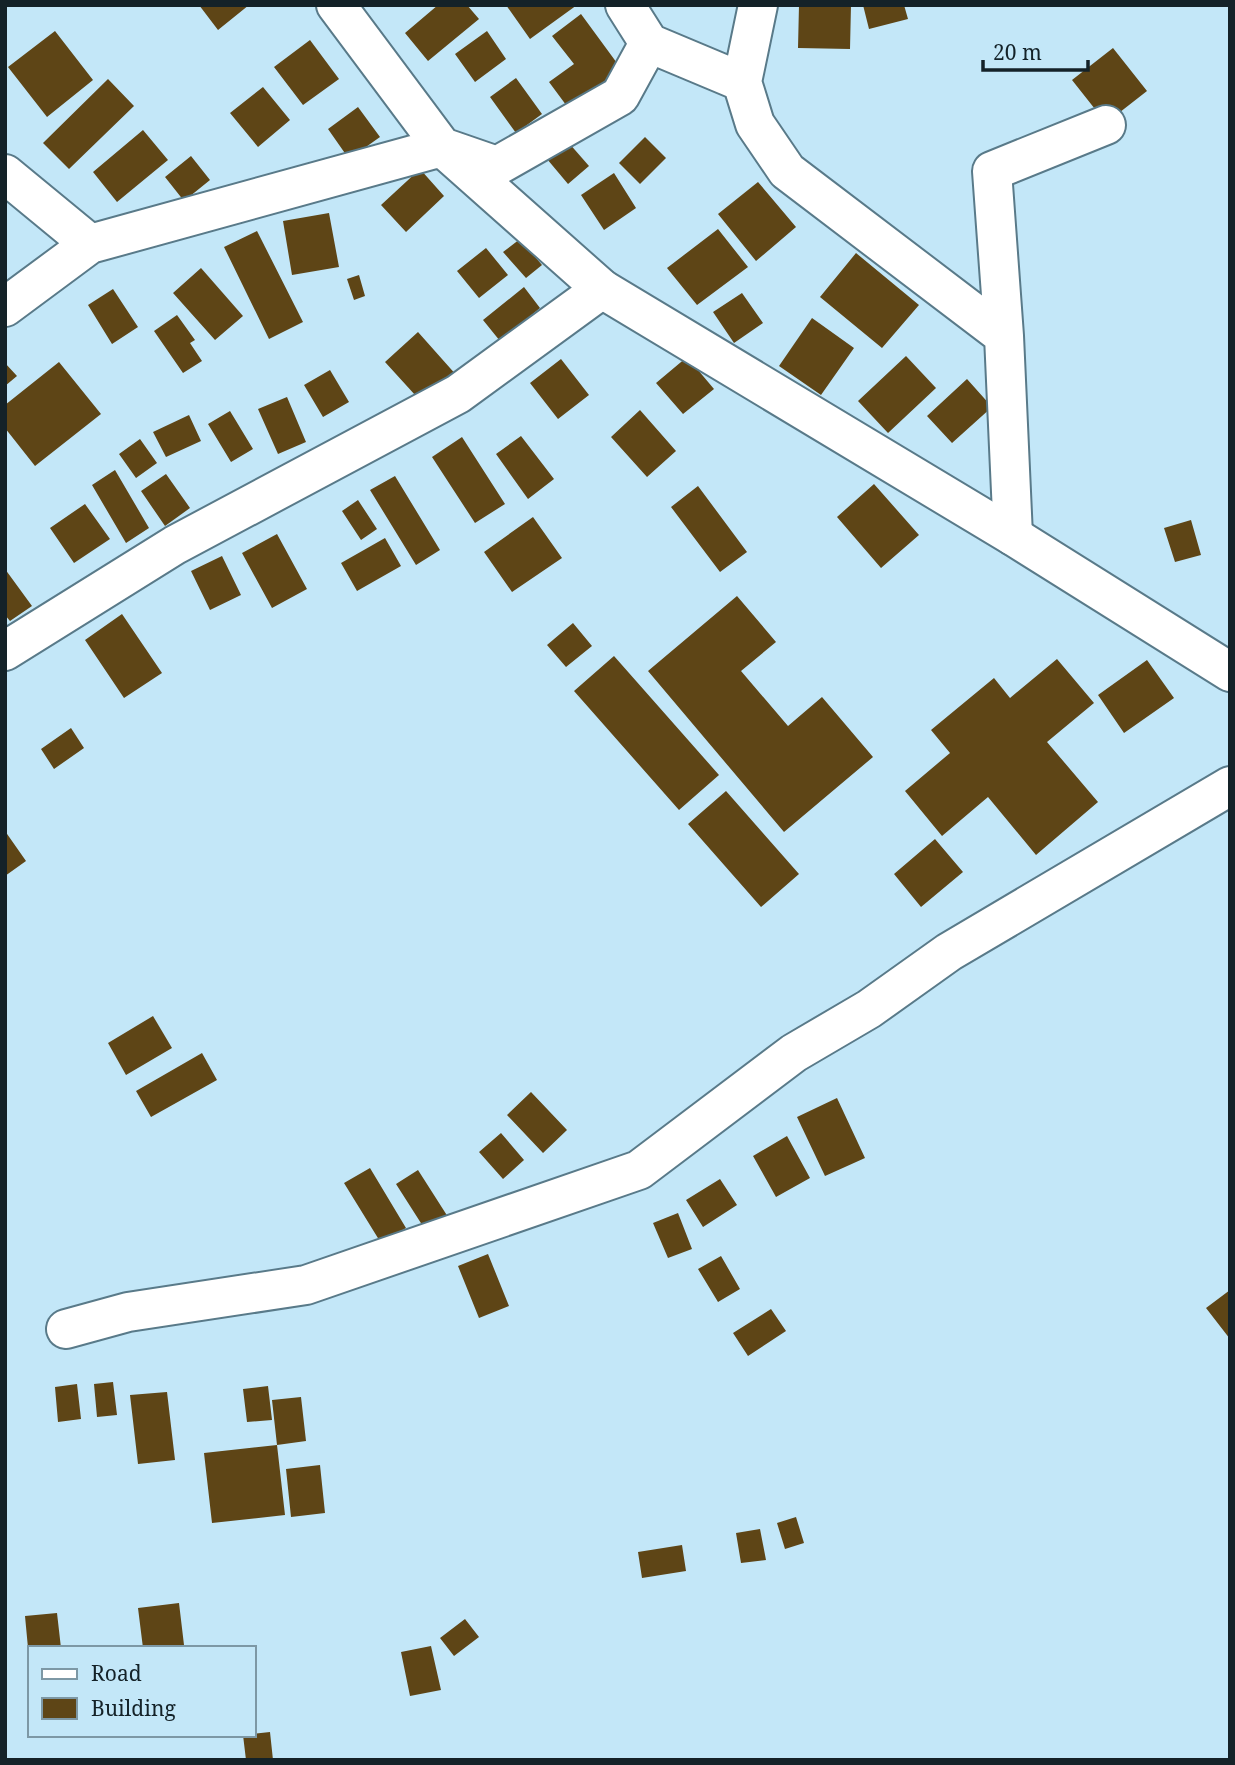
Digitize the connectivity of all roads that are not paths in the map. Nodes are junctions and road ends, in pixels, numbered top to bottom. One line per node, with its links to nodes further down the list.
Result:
1 (336, 5): 7 (street)
2 (625, 5): 4 (street)
3 (758, 5): 5 (street)
4 (649, 43): 5 (street); 7 (street)
5 (742, 82): 12 (street)
6 (1106, 125): 12 (street)
7 (442, 147): 9 (street); 10 (street)
8 (5, 174): 9 (street)
9 (90, 244): 11 (street)
10 (602, 289): 13 (street); 14 (street)
11 (5, 307)
12 (1004, 336): 13 (street)
13 (1013, 536): 15 (street)
14 (5, 651)
15 (1230, 672)
16 (1230, 786): 17 (street)
17 (66, 1329)

